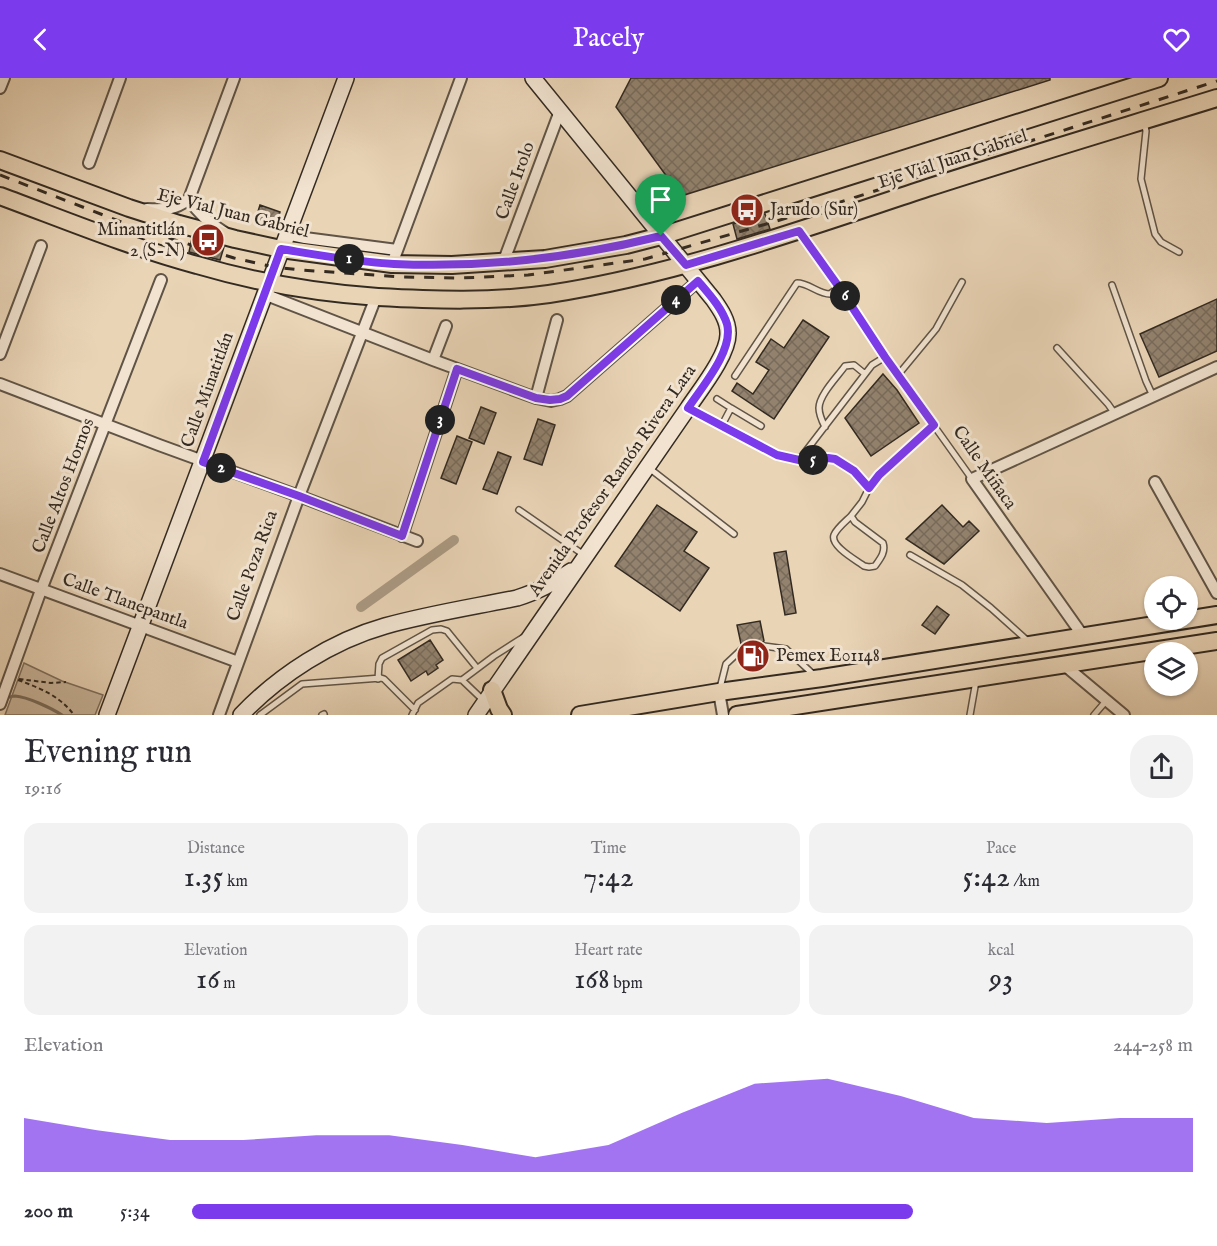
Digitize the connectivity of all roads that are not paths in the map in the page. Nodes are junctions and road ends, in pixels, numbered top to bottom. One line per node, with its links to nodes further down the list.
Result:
1 (4, 78): 8 (street)
2 (120, 78): 13 (street)
3 (234, 78): 15 (street)
4 (346, 78): 20 (main road, Calle Minatitlán)
5 (461, 78): 23 (street)
6 (532, 78): 10 (main road)
7 (1159, 78): 18 (main road, Eje Vial Juan Gabriel)
8 (0, 88)
9 (1217, 98): 11 (main road, Eje Vial Juan Gabriel)
10 (560, 111): 18 (main road); 24 (street, Calle Irolo)
11 (1143, 120): 17 (main road, Eje Vial Juan Gabriel); 22 (lane)
12 (0, 160): 16 (main road, Eje Vial Juan Gabriel)
13 (89, 164)
14 (0, 196): 31 (main road, Eje Vial Juan Gabriel)
15 (189, 199): 16 (street); 19 (street)
16 (129, 208): 19 (main road, Eje Vial Juan Gabriel)
17 (799, 231): 25 (main road, Eje Vial Juan Gabriel); 30 (lane, Calle Miñaca)
18 (661, 236): 24 (main road, Eje Vial Juan Gabriel); 25 (main road)
19 (234, 239): 20 (main road, Eje Vial Juan Gabriel)
20 (284, 242): 23 (main road, Eje Vial Juan Gabriel); 31 (main road, Calle Minatitlán)
21 (41, 246): 37 (street)
22 (1179, 252)
23 (394, 257): 24 (main road, Eje Vial Juan Gabriel)
24 (503, 263)
25 (686, 265): 27 (main road, Avenida Profesor Ramón Rivera Lara); 32 (main road, Eje Vial Juan Gabriel)
26 (161, 280): 52 (street, Calle Altos Hornos)
27 (698, 281): 47 (street); 49 (main road, Avenida Profesor Ramón Rivera Lara)
28 (962, 282): 43 (lane)
29 (1112, 285): 46 (lane)
30 (839, 287): 38 (lane, Calle Miñaca); 44 (lane)
31 (266, 288): 32 (main road, Eje Vial Juan Gabriel); 35 (street); 58 (main road, Calle Minatitlán)
32 (376, 297): 35 (street, Calle Poza Rica)
33 (557, 320): 47 (street)
34 (446, 326): 39 (street)
35 (362, 332): 39 (street); 63 (street, Calle Poza Rica)
36 (1057, 348): 51 (lane)
37 (0, 354)
38 (885, 357): 42 (lane); 43 (lane, Calle Miñaca)
39 (433, 360): 41 (street)
40 (1217, 367): 46 (street)
41 (457, 369): 47 (street); 67 (street)
42 (865, 374): 56 (lane); 56 (lane)
43 (898, 375): 53 (lane, Calle Miñaca)
44 (735, 376)
45 (0, 384): 52 (street)
46 (1153, 396): 51 (street)
47 (536, 398)
48 (717, 399): 50 (lane)
49 (688, 408): 55 (lane); 59 (main road, Avenida Profesor Ramón Rivera Lara)
50 (731, 408): 54 (lane); 55 (lane)
51 (1116, 414): 60 (street)
52 (105, 424): 58 (street); 72 (street, Calle Altos Hornos)
53 (934, 425): 60 (lane, Calle Miñaca); 62 (lane)
54 (761, 426)
55 (721, 427): 57 (lane)
56 (825, 427): 57 (lane)
57 (799, 460): 62 (lane)
58 (203, 462): 63 (street); 75 (main road, Calle Minatitlán)
59 (648, 467): 66 (lane); 70 (main road, Avenida Profesor Ramón Rivera Lara)
60 (972, 479): 77 (street, Calle Miñaca)
61 (1155, 482): 73 (street)
62 (869, 488): 65 (lane)
63 (299, 496): 67 (street); 82 (street, Calle Poza Rica)
64 (519, 510): 70 (lane)
65 (851, 516): 65 (lane)
66 (734, 534)
67 (402, 536): 68 (street)
68 (417, 541)
69 (910, 555): 79 (lane)
70 (582, 561): 76 (main road, Avenida Profesor Ramón Rivera Lara); 96 (main road)
71 (0, 574): 72 (street, Calle Tlanepantla)
72 (41, 590): 75 (street, Calle Tlanepantla); 92 (street, Calle Altos Hornos)
73 (1217, 593)
74 (1217, 615): 77 (main road)
75 (141, 626): 82 (street, Calle Tlanepantla); 94 (main road, Calle Minatitlán)
76 (534, 630): 84 (lane); 91 (main road, Avenida Profesor Ramón Rivera Lara)
77 (1083, 636): 79 (main road)
78 (1217, 641): 83 (main road)
79 (1032, 645): 85 (main road)
80 (764, 646): 85 (lane)
81 (742, 649): 89 (lane)
82 (238, 662): 95 (street, Calle Poza Rica)
83 (1063, 664): 87 (main road); 90 (street)
84 (477, 668): 86 (lane); 88 (lane)
85 (818, 678): 89 (main road)
86 (378, 679): 93 (lane); 97 (lane)
87 (977, 679): 101 (main road); 102 (lane)
88 (462, 680): 91 (lane); 93 (lane)
89 (719, 692): 99 (main road); 100 (street)
90 (1106, 700): 103 (lane); 104 (street)
91 (484, 702): 98 (main road)
92 (0, 704)
93 (413, 712)
94 (107, 715)
95 (219, 715)
96 (241, 715)
97 (260, 715)
98 (503, 715)
99 (580, 715)
100 (723, 715)
101 (737, 715)
102 (970, 715)
103 (1094, 715)
104 (1125, 715)

